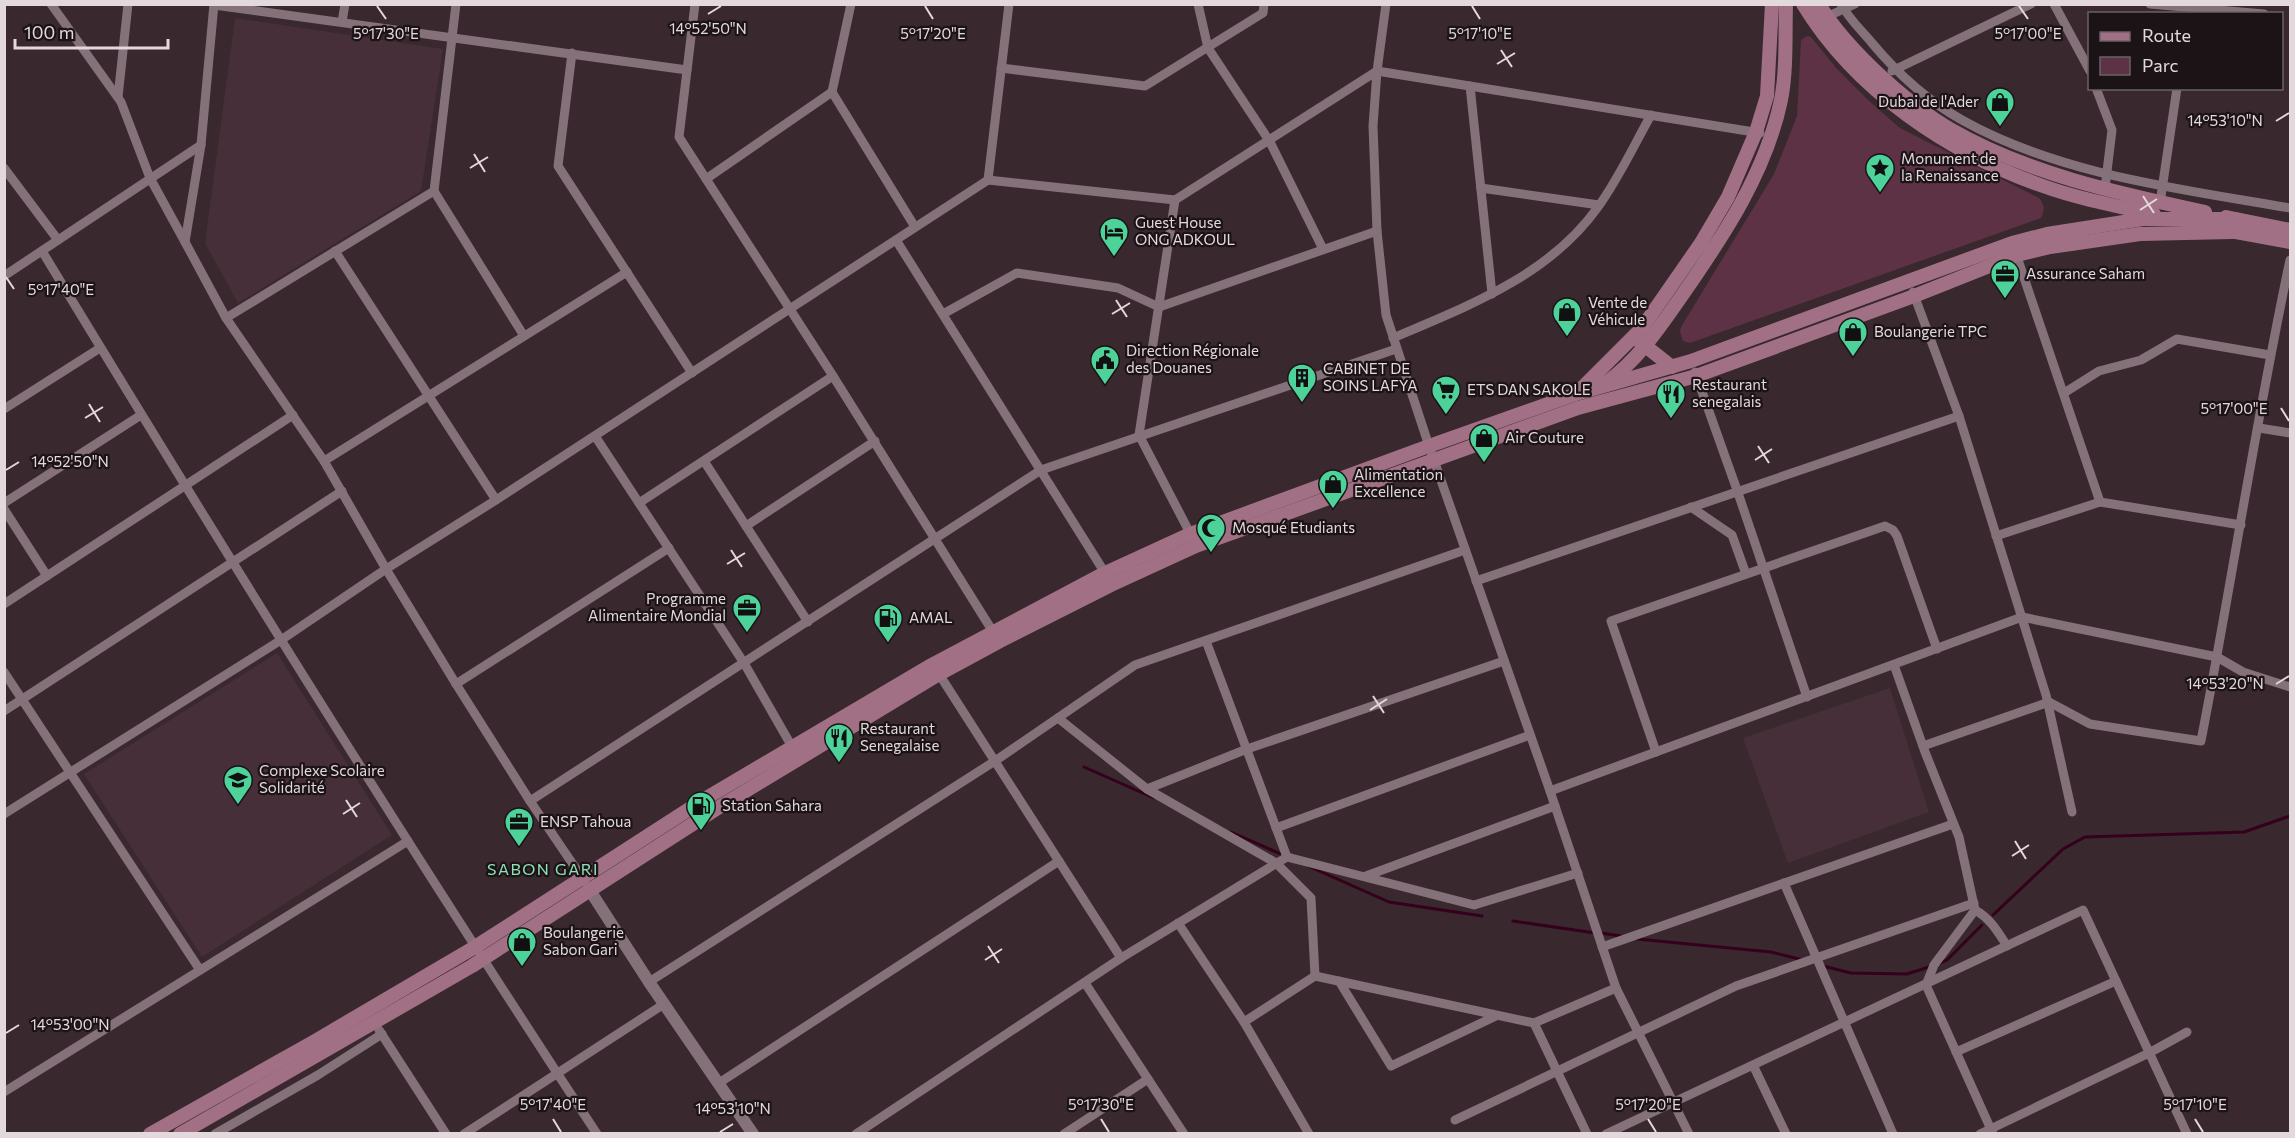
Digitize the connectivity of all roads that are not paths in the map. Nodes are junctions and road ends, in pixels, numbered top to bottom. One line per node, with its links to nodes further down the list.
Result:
1 (51, 4): 36 (street)
2 (128, 4): 36 (street)
3 (345, 4): 23 (street)
4 (456, 4): 24 (street)
5 (695, 4): 29 (street)
6 (851, 4): 35 (street)
7 (1009, 4): 28 (street)
8 (1198, 4): 25 (street)
9 (1264, 4): 25 (street)
10 (1386, 4): 30 (street)
11 (1772, 4): 38 (main road)
12 (1786, 4): 39 (main road)
13 (1803, 4): 22 (main road)
14 (1855, 4): 19 (street)
15 (2031, 4): 31 (street)
16 (2054, 4): 27 (street)
17 (2150, 4): 20 (street)
18 (214, 5): 23 (street); 41 (street)
19 (1842, 7): 22 (street); 31 (street)
20 (2209, 7): 21 (street)
21 (2248, 12)
22 (1820, 15): 31 (main road)
23 (342, 22): 24 (street)
24 (452, 37): 26 (street); 50 (street)
25 (1208, 48): 28 (street); 40 (street)
26 (572, 53): 29 (street); 69 (street)
27 (2088, 67)
28 (1001, 68): 46 (street)
29 (687, 70): 45 (street)
30 (1377, 71): 32 (street); 40 (street); 59 (street)
31 (1883, 78): 43 (street); 49 (main road); 55 (main road)
32 (1470, 86): 37 (street); 48 (street)
33 (2098, 90): 43 (street)
34 (2177, 90): 47 (street)
35 (832, 92): 45 (street); 57 (street)
36 (118, 97): 44 (street)
37 (1651, 115): 38 (street); 53 (street)
38 (1756, 132): 39 (street); 80 (main road)
39 (1771, 135): 81 (main road)
40 (1269, 142): 51 (street); 64 (street)
41 (201, 146): 44 (street); 62 (street)
42 (5, 168): 60 (street)
43 (2107, 174): 47 (street); 49 (street)
44 (150, 178): 60 (street); 62 (street)
45 (706, 179): 75 (street)
46 (988, 180): 51 (street); 57 (street)
47 (2163, 186): 52 (street); 54 (street)
48 (1481, 188): 53 (street); 72 (street)
49 (2105, 188): 52 (main road)
50 (434, 191): 67 (street); 78 (street)
51 (1175, 200): 74 (street)
52 (2160, 203): 56 (main road)
53 (1599, 206): 72 (street)
54 (2290, 208)
55 (2173, 218): 56 (main road); 65 (main road)
56 (2233, 225): 58 (main road); 63 (main road); 65 (main road)
57 (915, 227): 61 (street)
58 (2290, 230)
59 (1377, 231): 64 (street); 79 (street)
60 (58, 240): 66 (street)
61 (896, 240): 75 (street); 76 (street)
62 (184, 242): 77 (street)
63 (2290, 242)
64 (1323, 249): 74 (street)
65 (2014, 249): 71 (main road); 73 (main road); 91 (street)
66 (42, 251): 70 (street); 82 (street)
67 (335, 251): 77 (street); 93 (street)
68 (2290, 260): 84 (street)
69 (627, 272): 78 (street); 87 (street)
70 (4, 276)
71 (1908, 281): 73 (street); 85 (main road)
72 (1492, 294): 79 (street)
73 (1914, 296): 88 (main road); 98 (street)
74 (1159, 307): 76 (street); 102 (street)
75 (790, 308): 87 (street); 89 (street)
76 (943, 314): 108 (street)
77 (226, 318): 97 (street)
78 (524, 336): 93 (street)
79 (1392, 338): 83 (street)
80 (1634, 338): 81 (main road); 92 (main road)
81 (1647, 345): 86 (main road); 90 (main road)
82 (100, 348): 95 (street); 96 (street)
83 (1396, 349): 102 (street); 105 (street)
84 (2270, 355): 91 (street); 100 (street)
85 (1691, 361): 86 (main road); 88 (street)
86 (1672, 367): 90 (main road)
87 (692, 373): 103 (street)
88 (1696, 375): 94 (main road); 110 (street)
89 (833, 376): 104 (street); 107 (street)
90 (1601, 386): 92 (main road); 94 (main road)
91 (2064, 393): 113 (street)
92 (1576, 394): 99 (main road); 105 (main road)
93 (429, 397): 106 (street); 112 (street)
94 (1578, 408): 99 (main road)
95 (4, 409)
96 (141, 415): 109 (street); 114 (street)
97 (293, 416): 106 (street); 109 (street)
98 (1959, 416): 110 (street); 122 (street)
99 (1556, 417): 105 (main road)
100 (2259, 428): 101 (street); 118 (street)
101 (2290, 433)
102 (1139, 435): 108 (street); 124 (street)
103 (595, 436): 112 (street); 115 (street)
104 (874, 441): 119 (street); 123 (street)
105 (1431, 452): 124 (main road); 126 (street)
106 (324, 461): 111 (street)
107 (704, 461): 115 (street); 119 (street)
108 (1041, 470): 123 (street); 130 (street)
109 (185, 487): 127 (street); 132 (street)
110 (1737, 490): 116 (street); 120 (street)
111 (342, 491): 127 (street); 129 (street)
112 (496, 500): 129 (street)
113 (2100, 502): 118 (street); 122 (street)
114 (4, 503)
115 (639, 503): 125 (street)
116 (1691, 507): 121 (street); 133 (street)
117 (4, 509): 132 (street)
118 (2241, 525): 141 (street)
119 (746, 526): 136 (street)
120 (1750, 528): 121 (street); 128 (street)
121 (1732, 535): 131 (street)
122 (1996, 536): 135 (street)
123 (936, 539): 136 (street); 137 (street)
124 (1193, 540): 130 (main road); 137 (main road)
125 (669, 548): 143 (street); 147 (street)
126 (1465, 550): 133 (street); 139 (street)
127 (232, 562): 138 (street); 151 (street)
128 (1764, 568): 131 (street); 140 (street); 150 (street)
129 (386, 569): 138 (street); 147 (street)
130 (1105, 573): 137 (main road)
131 (1746, 574): 158 (street)
132 (47, 576): 134 (street)
133 (1476, 582): 142 (street)
134 (4, 603)
135 (2022, 617): 140 (street); 141 (street); 152 (street)
136 (808, 622): 143 (street)
137 (996, 636): 146 (main road); 149 (main road)
138 (281, 640): 161 (street); 170 (street)
139 (1206, 640): 154 (street); 157 (street)
140 (1937, 649): 144 (street)
141 (2217, 657): 148 (street); 152 (street)
142 (1504, 661): 155 (street); 157 (street)
143 (744, 663): 159 (street); 164 (street)
144 (1894, 665): 150 (street); 156 (street)
145 (4, 672): 151 (street)
146 (939, 674): 149 (main road); 160 (street)
147 (456, 684): 164 (street)
148 (2290, 687)
149 (902, 690): 159 (main road)
150 (1807, 697): 158 (street)
151 (22, 699): 153 (street); 161 (street)
152 (2049, 702): 156 (street); 166 (street)
153 (4, 711)
154 (1058, 718): 160 (street); 162 (street)
155 (1530, 735): 163 (street); 169 (street)
156 (1923, 746): 168 (street)
157 (1247, 749): 162 (street); 169 (street)
158 (1656, 752): 163 (street)
159 (795, 753): 177 (main road)
160 (995, 761): 172 (street); 189 (street)
161 (70, 772): 167 (street); 185 (street)
162 (1147, 789): 173 (street)
163 (1550, 791): 165 (street)
164 (530, 801): 177 (street)
165 (1555, 806): 174 (street); 175 (street)
166 (2072, 812)
167 (4, 814)
168 (1953, 824): 176 (street); 178 (street)
169 (1276, 828): 171 (street)
170 (408, 841): 182 (street); 185 (street)
171 (1287, 857): 173 (street); 175 (street)
172 (1059, 861): 183 (street); 208 (street)
173 (1276, 863): 179 (street); 186 (street)
174 (1578, 873): 175 (street); 181 (street)
175 (1366, 876)
176 (1784, 883): 181 (street); 184 (street)
177 (585, 884): 182 (main road); 189 (street)
178 (1974, 907): 180 (street); 184 (street); 191 (street)
179 (1179, 923): 183 (street); 195 (street)
180 (2007, 946): 188 (street); 191 (street)
181 (1602, 947): 192 (street)
182 (479, 953): 198 (main road); 201 (main road); 206 (street)
183 (1121, 958): 190 (street)
184 (1816, 958): 197 (street); 200 (street)
185 (200, 970): 209 (street)
186 (1315, 976): 187 (street); 195 (street)
187 (1339, 981): 194 (street); 194 (street)
188 (2116, 981): 202 (street); 203 (street)
189 (649, 982): 193 (street)
190 (1085, 983): 207 (street); 220 (street)
191 (1926, 985): 197 (street); 202 (street)
192 (1616, 988): 196 (street); 200 (street)
193 (664, 1004): 206 (street); 208 (street)
194 (1496, 1016): 196 (street)
195 (1244, 1022): 223 (street)
196 (1534, 1023): 205 (street)
197 (1845, 1023): 204 (street); 228 (street)
198 (378, 1028): 201 (main road); 213 (street); 216 (street)
199 (2187, 1032): 203 (street)
200 (1638, 1033): 205 (street); 210 (street)
201 (318, 1047): 214 (main road); 215 (main road)
202 (1956, 1052): 212 (street)
203 (2150, 1053): 212 (street); 230 (street)
204 (1754, 1065): 210 (street); 227 (street)
205 (1557, 1071): 211 (street); 224 (street)
206 (557, 1073): 217 (street); 218 (street)
207 (1148, 1079): 221 (street); 222 (street)
208 (718, 1083): 219 (street)
209 (4, 1092)
210 (1673, 1103): 225 (street); 226 (street)
211 (1455, 1120)
212 (1992, 1131): 229 (street)
213 (443, 1132)
214 (150, 1134)
215 (180, 1134)
216 (215, 1134)
217 (464, 1134)
218 (597, 1134)
219 (753, 1134)
220 (856, 1134)
221 (1064, 1134)
222 (1184, 1134)
223 (1309, 1134)
224 (1587, 1134)
225 (1606, 1134)
226 (1689, 1134)
227 (1786, 1134)
228 (1893, 1134)
229 (1980, 1134)
230 (2187, 1134)

